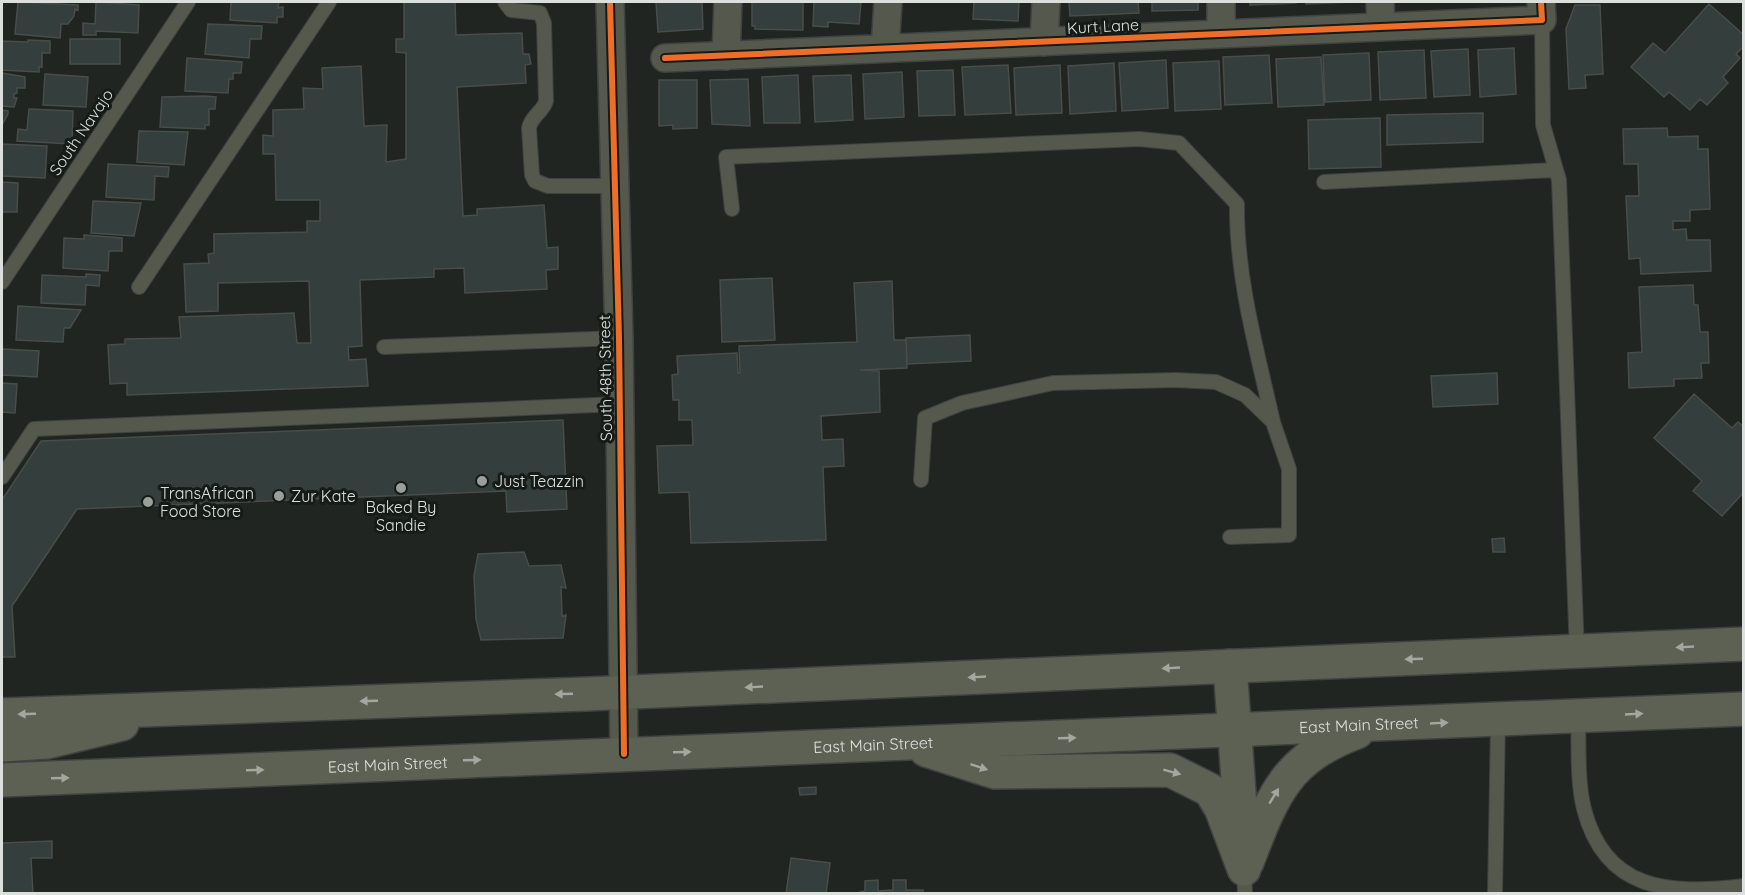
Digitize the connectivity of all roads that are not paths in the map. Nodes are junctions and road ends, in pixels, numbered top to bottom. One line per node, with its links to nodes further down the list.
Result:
1 (188, 2): 20 (lane, South Navajo)
2 (329, 2): 21 (lane)
3 (505, 2): 18 (lane)
4 (610, 2): 18 (street, South 48th Street)
5 (728, 2): 14 (street)
6 (888, 2): 13 (street)
7 (1046, 2): 12 (street)
8 (1221, 2): 11 (street)
9 (1541, 11): 10 (street, Kurt Lane); 16 (lane)
10 (1381, 14): 11 (street, Kurt Lane)
11 (1221, 34): 12 (street, Kurt Lane)
12 (1044, 42): 13 (street, Kurt Lane)
13 (885, 48): 14 (street, Kurt Lane)
14 (726, 56): 15 (street, Kurt Lane)
15 (664, 58)
16 (1555, 170): 17 (lane); 30 (lane)
17 (1324, 182)
18 (615, 186): 22 (street, South 48th Street)
19 (732, 209): 25 (lane)
20 (2, 282)
21 (139, 287)
22 (619, 338): 23 (lane); 24 (street, South 48th Street)
23 (384, 347)
24 (620, 404): 26 (lane); 32 (street, South 48th Street)
25 (1273, 422): 27 (lane); 28 (lane)
26 (2, 477)
27 (921, 480)
28 (1230, 537)
29 (1743, 644): 30 (main road, one-way to 30)
30 (1576, 652): 31 (main road, one-way to 31)
31 (1230, 666): 32 (main road, one-way to 32); 39 (main road)
32 (622, 692): 33 (main road, one-way to 33); 42 (street, South 48th Street)
33 (190, 708): 35 (main road, one-way to 35); 41 (main road)
34 (1743, 709): 36 (main road, East Main Street, one-way to 34)
35 (2, 715)
36 (1578, 717): 37 (main road, East Main Street); 45 (lane)
37 (1498, 720): 38 (main road, East Main Street, one-way to 37); 46 (lane)
38 (1372, 726): 39 (main road, East Main Street); 44 (main road, one-way to 38)
39 (1234, 732): 40 (main road, East Main Street, one-way to 39); 44 (main road)
40 (903, 743): 42 (main road, East Main Street, one-way to 40); 44 (main road, one-way to 44)
41 (2, 745)
42 (624, 754): 43 (main road, East Main Street, one-way to 42)
43 (2, 780)
44 (1245, 881)
45 (1743, 886)
46 (1495, 894)

